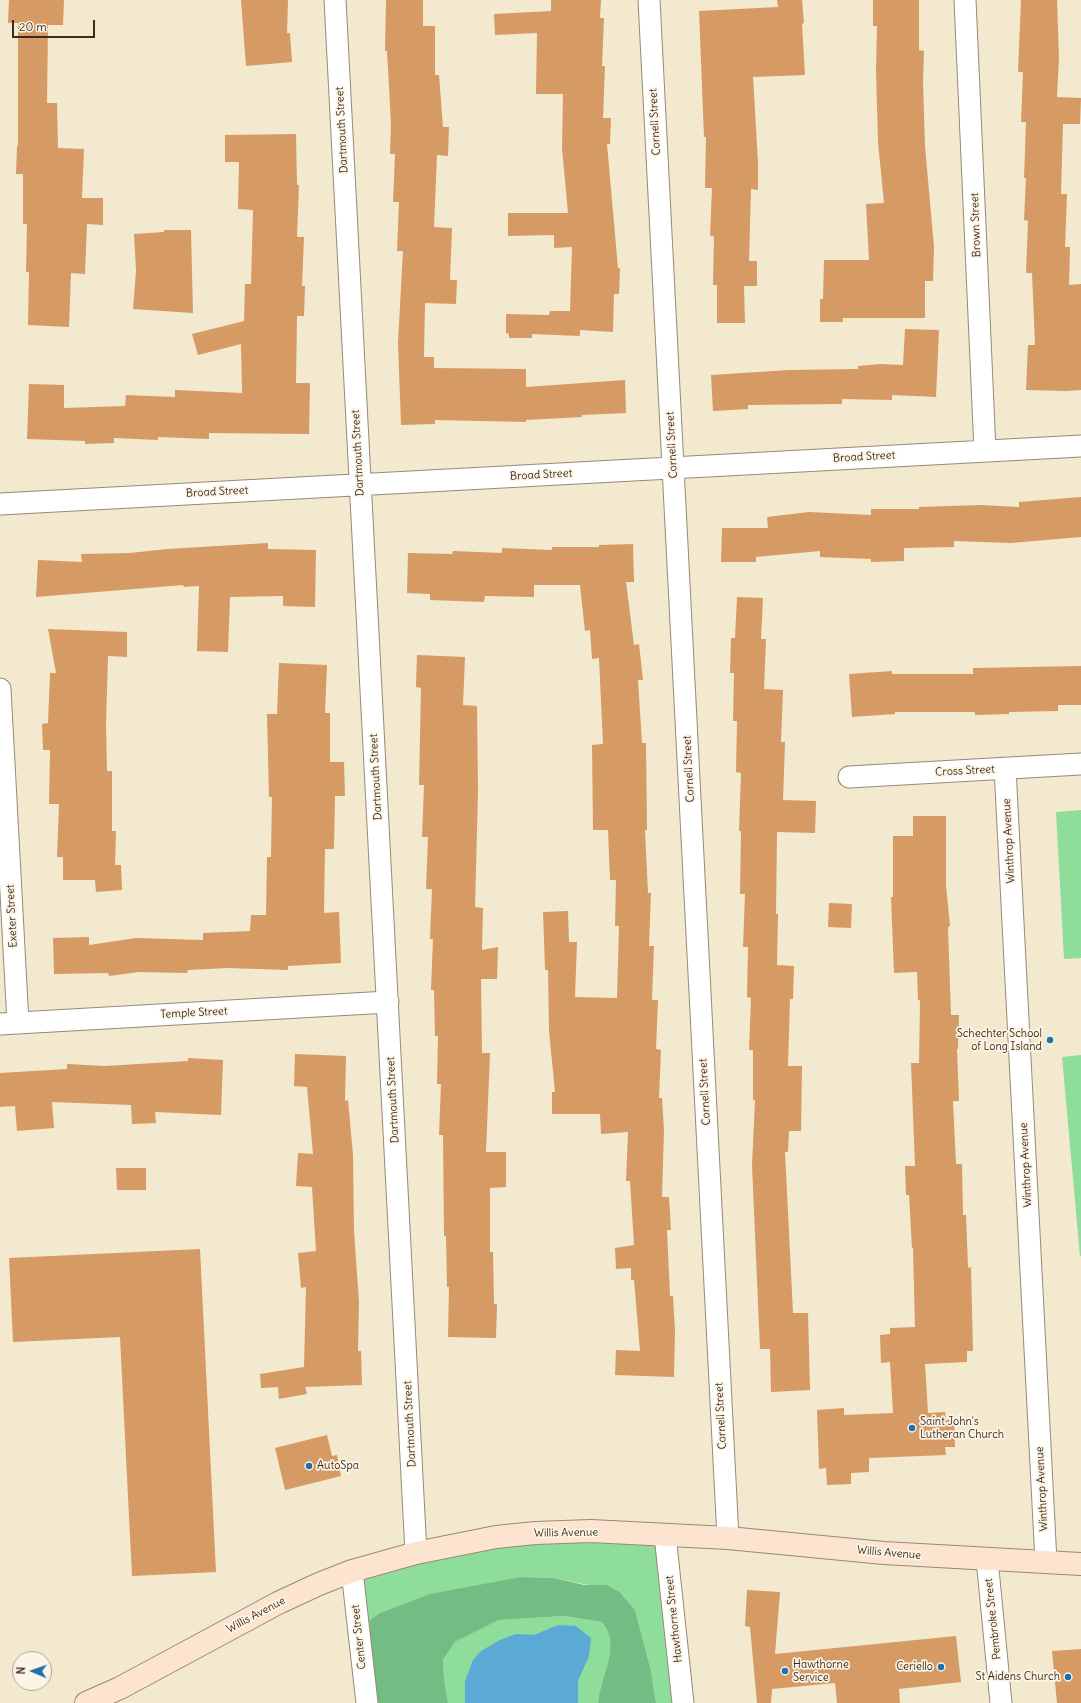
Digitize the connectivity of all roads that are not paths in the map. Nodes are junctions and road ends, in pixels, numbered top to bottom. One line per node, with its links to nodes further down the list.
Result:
1 (335, 0): 7 (street, Dartmouth Street)
2 (649, 0): 6 (street, Cornell Street)
3 (965, 0): 5 (street, Brown Street)
4 (1081, 446): 5 (street, Broad Street)
5 (985, 451): 6 (street, Broad Street)
6 (673, 468): 7 (street, Broad Street); 16 (street, Cornell Street)
7 (360, 485): 8 (street, Broad Street); 13 (street, Dartmouth Street)
8 (0, 504)
9 (0, 689): 14 (street, Exeter Street)
10 (1081, 764): 11 (street, Cross Street)
11 (1005, 768): 12 (street, Cross Street); 19 (street, Winthrop Avenue)
12 (849, 777)
13 (388, 1002): 14 (street, Temple Street); 17 (street, Dartmouth Street)
14 (9, 1024)
15 (665, 1535): 16 (main road, Willis Avenue); 17 (main road, Willis Avenue); 24 (street, Hawthorne Street)
16 (728, 1538): 18 (main road, Willis Avenue)
17 (416, 1553): 21 (main road, Willis Avenue)
18 (986, 1559): 19 (main road, Willis Avenue); 25 (street, Pembroke Street)
19 (1046, 1562): 20 (main road, Willis Avenue)
20 (1081, 1564)
21 (352, 1571): 22 (main road, Willis Avenue); 23 (street, Center Street)
22 (86, 1703)
23 (367, 1703)
24 (683, 1703)
25 (1001, 1703)

